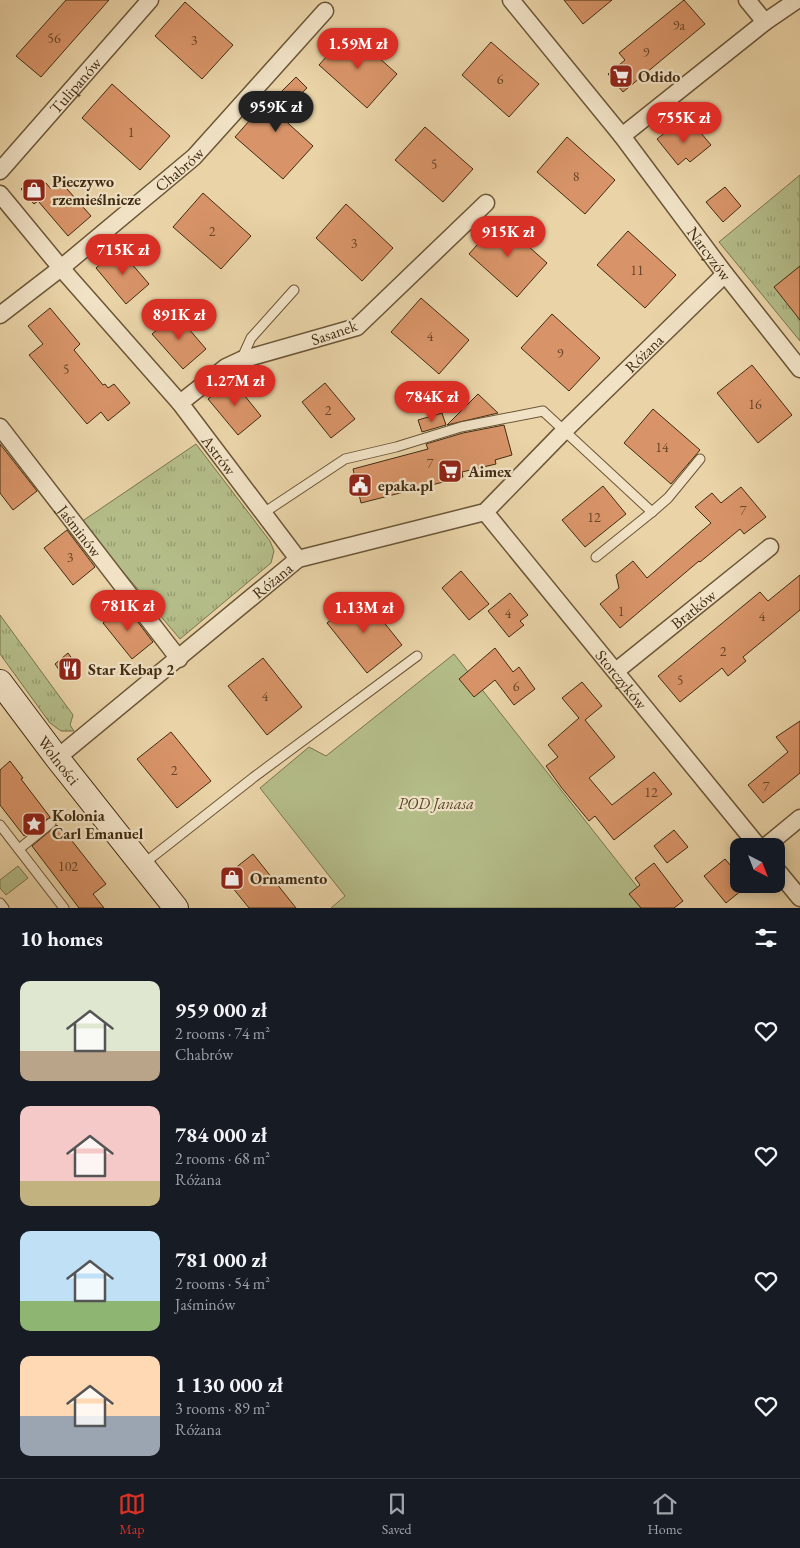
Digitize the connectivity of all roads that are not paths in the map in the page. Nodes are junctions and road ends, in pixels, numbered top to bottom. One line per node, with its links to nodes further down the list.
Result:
1 (150, 0): 8 (street, Tulipanów)
2 (511, 0): 7 (street, Narcyzów)
3 (747, 0): 6 (street)
4 (797, 0): 6 (street)
5 (325, 12): 11 (street, Chabrów)
6 (765, 22): 7 (street)
7 (622, 136): 12 (street, Narcyzów)
8 (0, 171)
9 (0, 194): 11 (street, Astrów)
10 (486, 203): 15 (street, Sasanek)
11 (60, 268): 14 (street); 17 (street, Astrów)
12 (725, 274): 16 (street, Narcyzów); 19 (street, Różana)
13 (294, 290): 15 (lane)
14 (0, 315)
15 (241, 360): 17 (street, Sasanek)
16 (800, 369)
17 (180, 403): 23 (street, Astrów)
18 (0, 428): 28 (street, Jaśminów)
19 (564, 432): 21 (street, Różana); 22 (lane); 23 (lane)
20 (700, 459): 22 (lane)
21 (485, 512): 26 (street, Różana); 29 (street, Storczyków)
22 (652, 512): 25 (lane)
23 (262, 514): 26 (street, Astrów)
24 (770, 547): 29 (street, Bratków)
25 (596, 557)
26 (298, 559): 28 (street, Różana)
27 (417, 656): 38 (lane)
28 (179, 659): 31 (street, Różana)
29 (616, 671): 35 (street, Storczyków)
30 (0, 682): 31 (street, Wolności)
31 (57, 758): 38 (street, Wolności)
32 (800, 818): 36 (street)
33 (51, 824): 37 (lane)
34 (0, 825): 37 (lane)
35 (752, 838)
36 (776, 838)
37 (19, 849): 44 (lane)
38 (142, 866): 42 (street, Wolności)
39 (785, 880): 40 (street)
40 (800, 898)
41 (0, 903): 43 (lane)
42 (170, 906)
43 (4, 908)
44 (64, 908)

